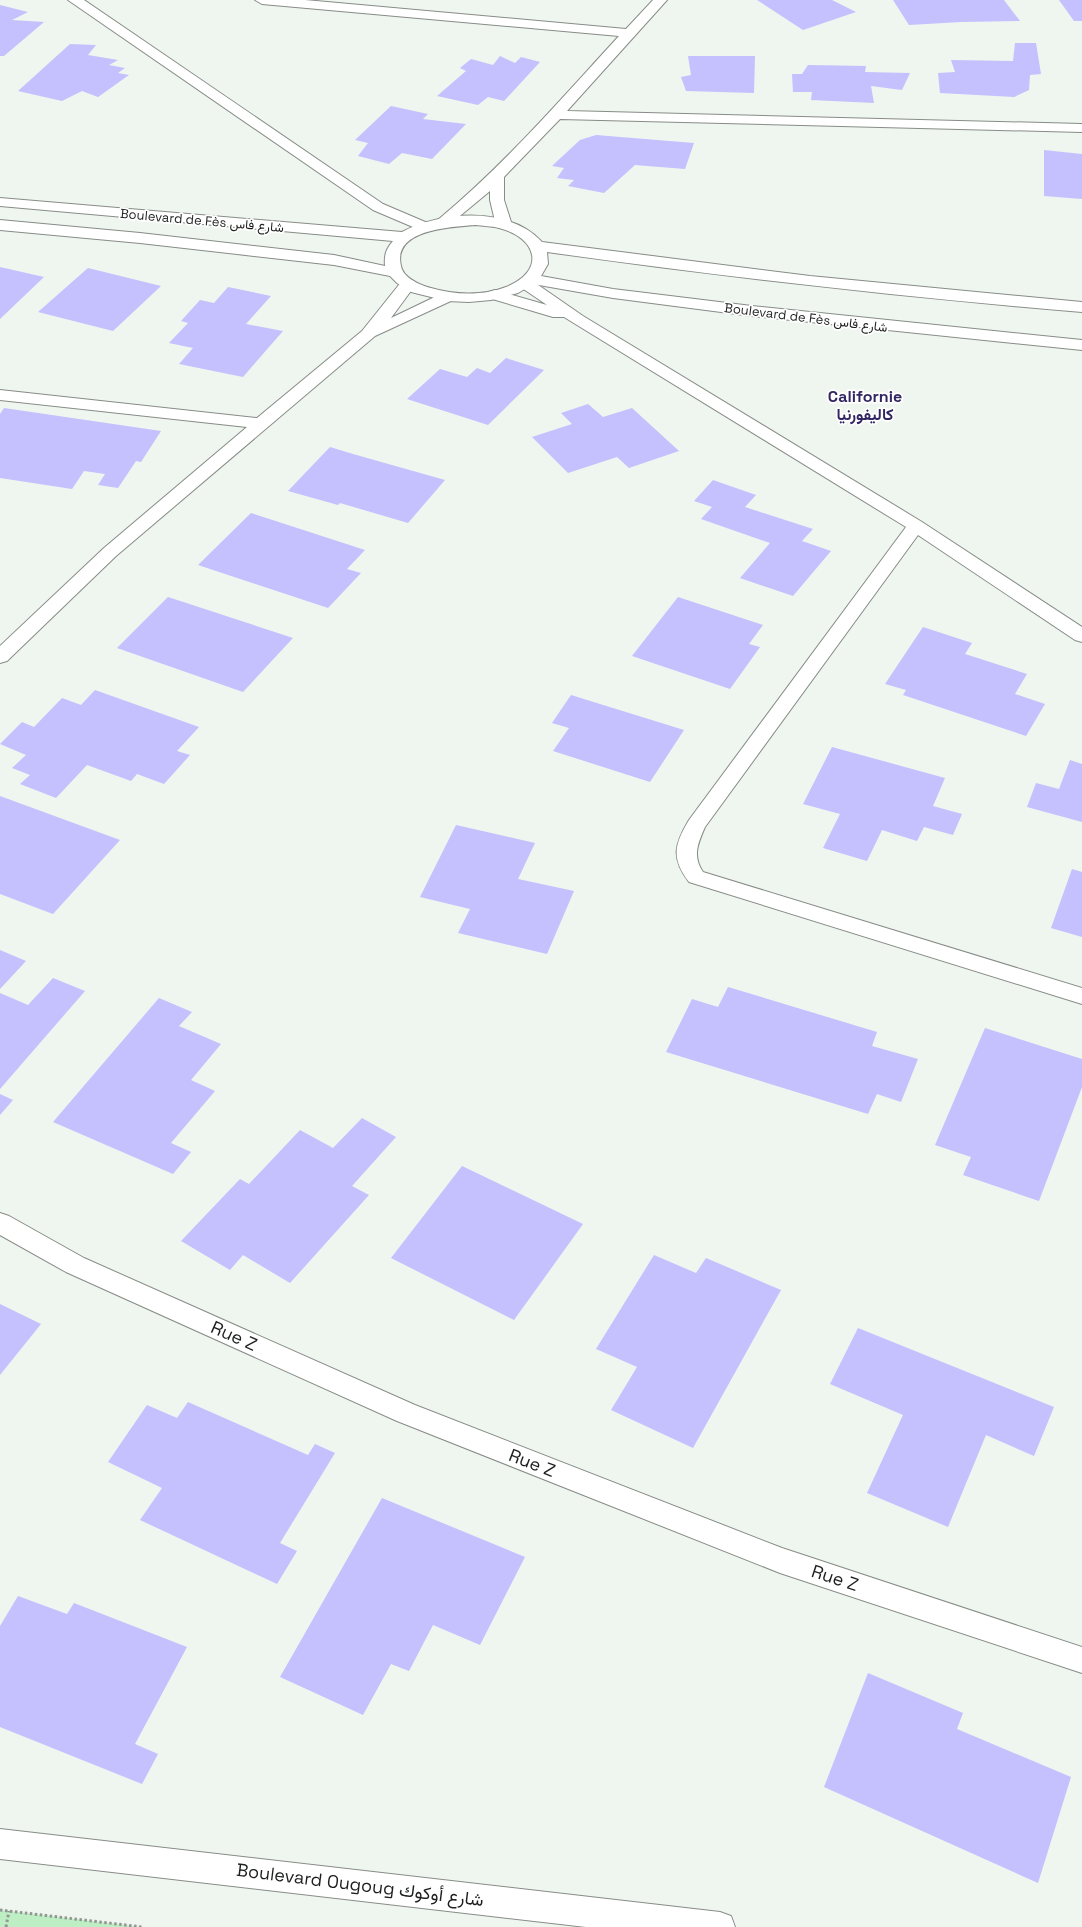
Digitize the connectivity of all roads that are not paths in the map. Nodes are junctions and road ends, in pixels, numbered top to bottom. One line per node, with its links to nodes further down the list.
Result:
1 (75, 0): 12 (street)
2 (262, 0): 4 (street)
3 (660, 0): 4 (street)
4 (628, 33): 5 (street)
5 (555, 115): 6 (street); 7 (street)
6 (1082, 128)
7 (497, 177): 9 (street); 11 (street)
8 (0, 202): 13 (street, Boulevard de Fès شارع فاس)
9 (444, 222): 11 (street); 12 (street)
10 (0, 225): 15 (street, Boulevard de Fès شارع فاس)
11 (504, 225): 14 (street)
12 (425, 227): 13 (street)
13 (405, 237): 15 (street)
14 (538, 246): 16 (street); 20 (street)
15 (394, 272): 17 (street)
16 (528, 281): 18 (street); 21 (street); 23 (street, Boulevard de Fès شارع فاس)
17 (408, 284): 19 (street); 22 (street)
18 (495, 294): 19 (street); 21 (street)
19 (447, 296): 22 (street)
20 (1082, 307)
21 (577, 319): 26 (street)
22 (368, 334): 25 (street)
23 (1082, 345)
24 (0, 395): 25 (street)
25 (261, 423): 28 (street)
26 (916, 526): 27 (street); 29 (street)
27 (1082, 636)
28 (0, 657)
29 (1082, 996)
30 (0, 1223): 31 (street, Rue Z)
31 (1082, 1660)
32 (0, 1844): 33 (street, Boulevard Ougoug شارع أوكوك)
33 (720, 1927)

